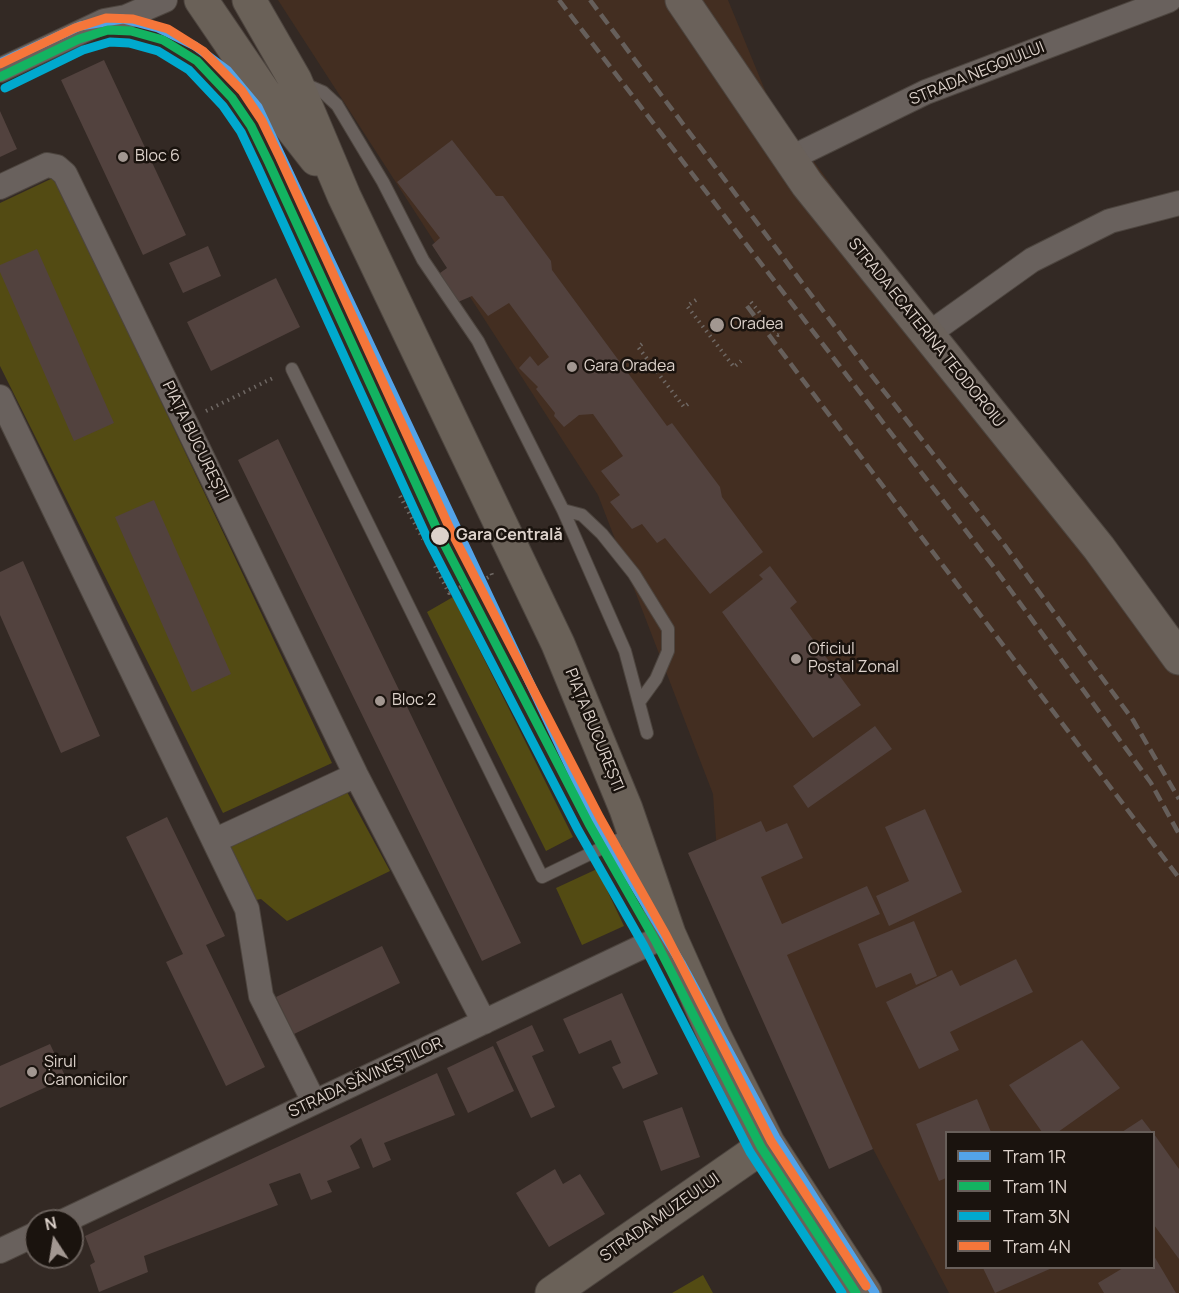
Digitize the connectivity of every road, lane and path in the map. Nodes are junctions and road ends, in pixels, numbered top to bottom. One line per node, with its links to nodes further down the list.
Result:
1 (125, 0): 7 (street)
2 (165, 0): 7 (street)
3 (201, 0): 12 (main road, PIAȚA BUCUREȘTI)
4 (249, 0): 9 (main road, PIAȚA BUCUREȘTI)
5 (682, 0): 10 (main road, STRADA ECATERINA TEODOROIU)
6 (1169, 0): 10 (street, STRADA NEGOIULUI)
7 (104, 21): 8 (street)
8 (0, 70)
9 (295, 80): 12 (main road, PIAȚA BUCUREȘTI); 25 (lane)
10 (789, 159): 17 (main road, STRADA ECATERINA TEODOROIU)
11 (0, 187): 23 (street, PIAȚA BUCUREȘTI)
12 (344, 196): 33 (main road, PIAȚA BUCUREȘTI)
13 (1179, 203): 17 (street)
14 (696, 300): 19 (path)
15 (751, 302): 16 (path)
16 (782, 333)
17 (927, 335): 29 (main road, STRADA ECATERINA TEODOROIU)
18 (642, 344): 22 (path)
19 (741, 361)
20 (292, 369): 23 (path); 33 (lane)
21 (0, 397): 34 (street)
22 (688, 404)
23 (185, 421): 32 (street, PIAȚA BUCUREȘTI)
24 (400, 496): 26 (path)
25 (563, 510): 30 (lane); 30 (lane)
26 (423, 539)
27 (435, 566): 28 (path)
28 (461, 587)
29 (1179, 658)
30 (640, 701): 31 (lane)
31 (647, 733)
32 (356, 775): 34 (street); 36 (street, PIAȚA BUCUREȘTI)
33 (630, 821): 35 (main road, PIAȚA BUCUREȘTI)
34 (216, 840): 37 (street)
35 (669, 934): 36 (street, STRADA SĂVINEȘTILOR); 38 (main road, PIAȚA BUCUREȘTI)
36 (484, 1022): 37 (street, STRADA SĂVINEȘTILOR)
37 (314, 1102): 39 (street, STRADA SĂVINEȘTILOR)
38 (768, 1143): 42 (main road, STRADA MUZEULUI); 43 (main road, PIAȚA BUCUREȘTI)
39 (84, 1211)
40 (24, 1240): 41 (street)
41 (0, 1251)
42 (552, 1293)
43 (865, 1293)

